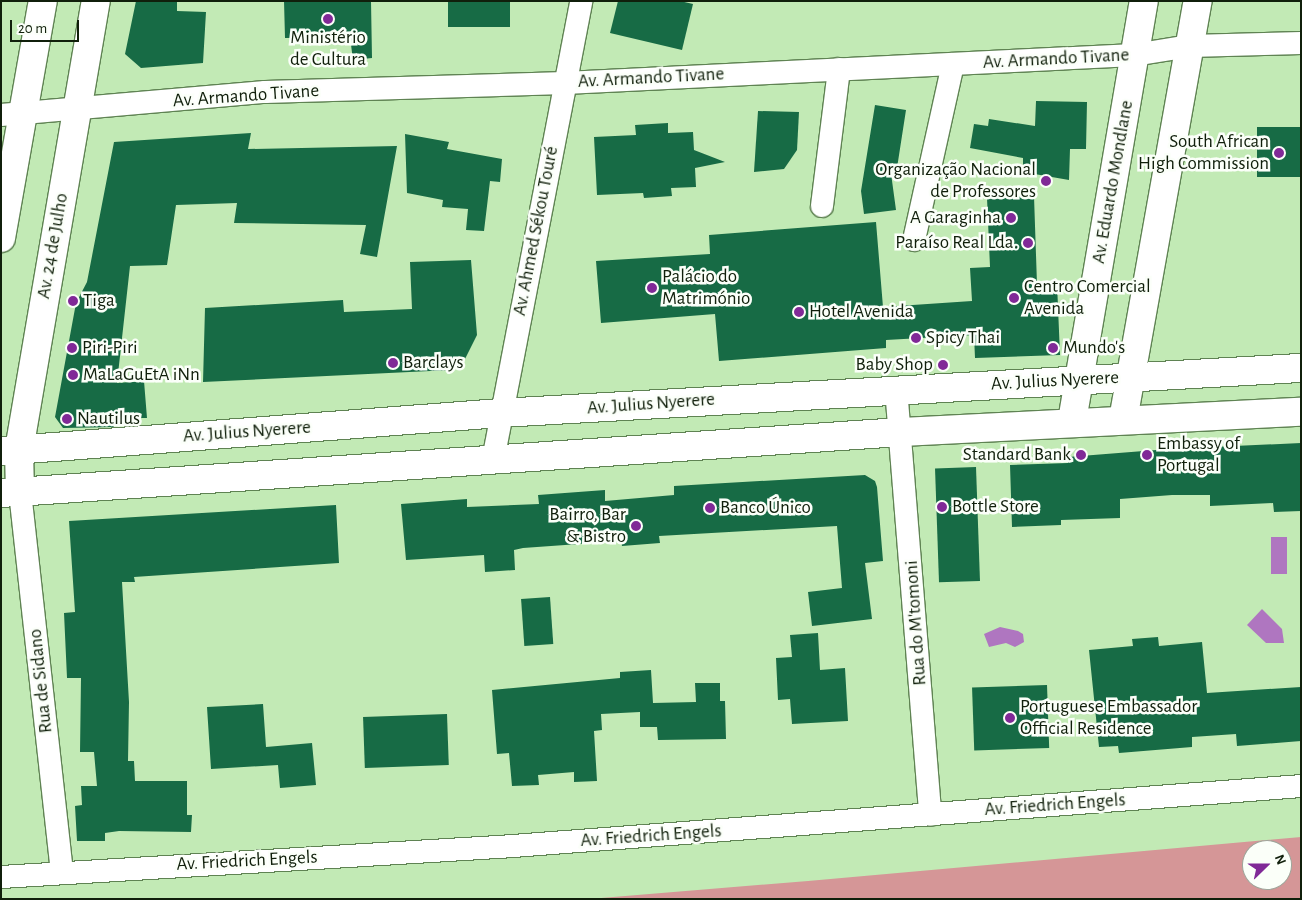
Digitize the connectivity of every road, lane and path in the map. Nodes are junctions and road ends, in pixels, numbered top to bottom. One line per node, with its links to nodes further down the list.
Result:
1 (43, 1): 13 (main road)
2 (96, 1): 12 (main road, Av. 24 de Julho)
3 (581, 1): 11 (street, Av. Ahmed Sékou Touré)
4 (1144, 1): 8 (main road, Av. Eduardo Mondlane)
5 (1198, 1): 7 (main road)
6 (1301, 43): 7 (street, Av. Armando Tivane)
7 (1190, 46): 8 (street, Av. Armando Tivane); 18 (main road)
8 (1134, 55): 9 (street, Av. Armando Tivane); 19 (main road, Av. Eduardo Mondlane)
9 (953, 64): 10 (street, Av. Armando Tivane); 16 (street)
10 (839, 69): 11 (street, Av. Armando Tivane); 14 (street)
11 (565, 82): 12 (street, Av. Armando Tivane); 22 (street, Av. Ahmed Sékou Touré)
12 (76, 110): 13 (street, Av. Armando Tivane); 26 (main road, Av. 24 de Julho)
13 (12, 115): 15 (main road)
14 (822, 206)
15 (1, 238)
16 (914, 240)
17 (1301, 368): 18 (main road, Av. Julius Nyerere)
18 (1128, 377): 19 (main road, Av. Julius Nyerere); 23 (main road)
19 (1079, 378): 20 (main road, Av. Julius Nyerere); 24 (main road, Av. Eduardo Mondlane)
20 (896, 388): 22 (main road, Av. Julius Nyerere); 25 (street, Rua do M'tomoni)
21 (1301, 412): 23 (main road)
22 (500, 413): 26 (main road, Av. Julius Nyerere); 27 (street, Av. Ahmed Sékou Touré)
23 (1123, 420): 24 (main road)
24 (1072, 421): 25 (main road)
25 (901, 432): 27 (main road); 30 (street, Rua do M'tomoni)
26 (10, 450): 28 (main road, Av. 24 de Julho)
27 (493, 460): 28 (main road)
28 (11, 492): 31 (street, Rua de Sidano)
29 (1301, 786): 30 (street, Av. Friedrich Engels)
30 (930, 815): 31 (street, Av. Friedrich Engels)
31 (62, 871): 32 (street, Av. Friedrich Engels)
32 (1, 877)

